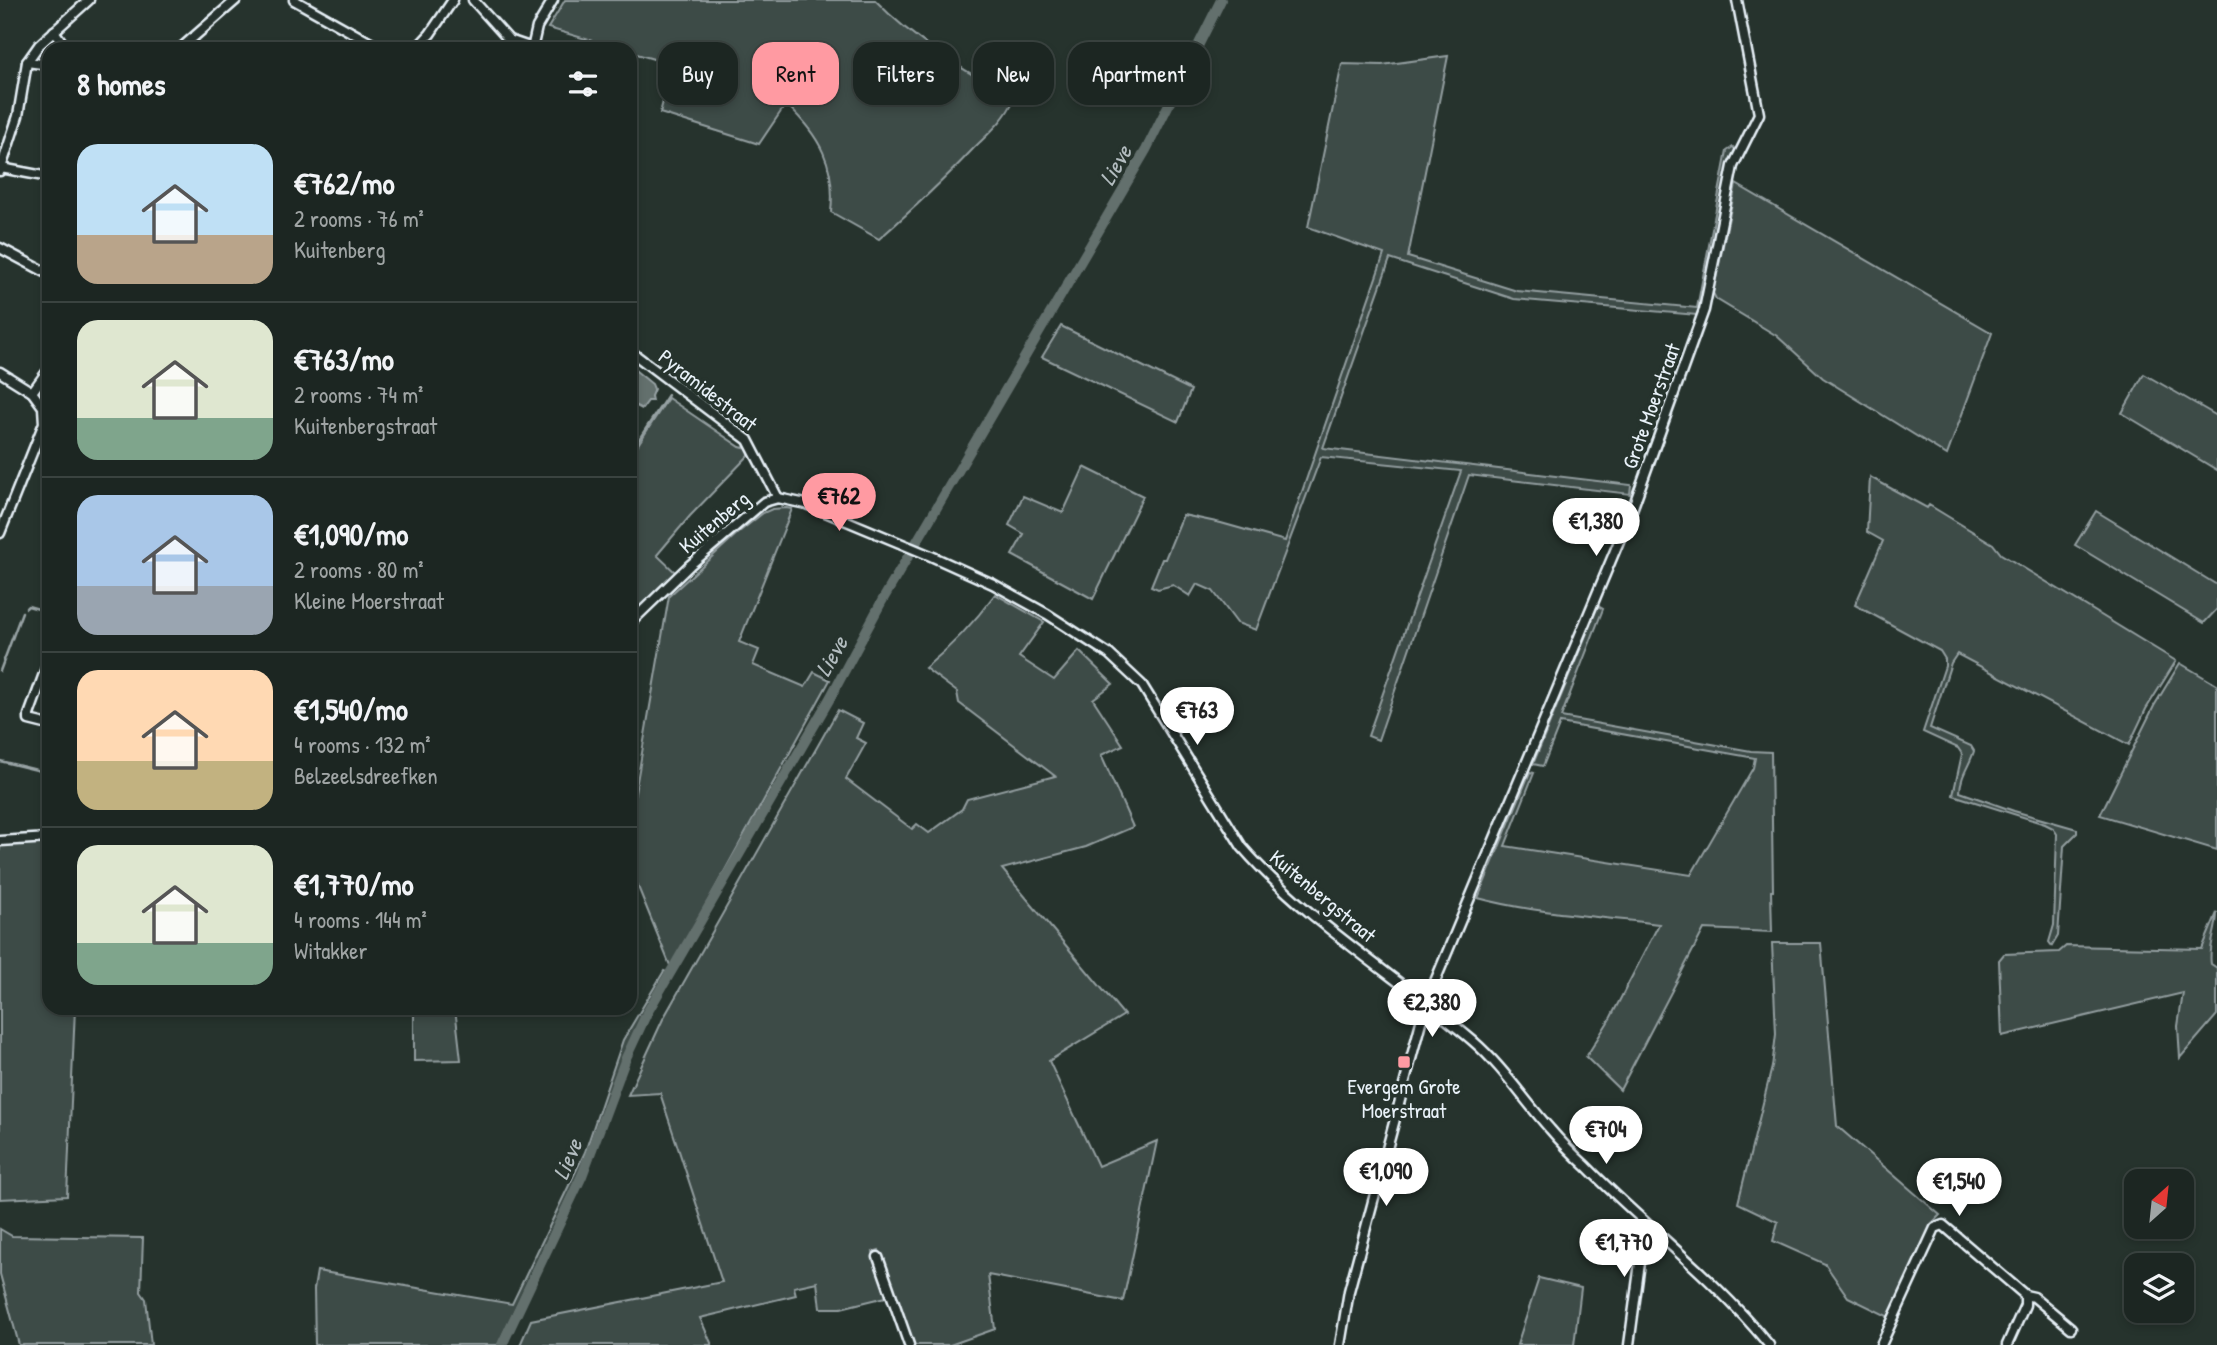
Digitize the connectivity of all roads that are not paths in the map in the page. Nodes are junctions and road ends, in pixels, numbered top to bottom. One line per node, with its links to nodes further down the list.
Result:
1 (89, 0): 8 (street)
2 (236, 0): 11 (street)
3 (294, 0): 12 (street)
4 (453, 0): 13 (street)
5 (473, 0): 14 (street)
6 (553, 0): 15 (street)
7 (1737, 0): 41 (street, Grote Moerstraat)
8 (54, 31): 9 (street); 10 (street)
9 (44, 42)
10 (62, 42)
11 (193, 42)
12 (366, 42)
13 (423, 42)
14 (515, 42)
15 (533, 42)
16 (42, 45): 17 (street)
17 (27, 62): 18 (street); 20 (street)
18 (42, 64)
19 (0, 137): 20 (street)
20 (9, 141): 21 (street)
21 (1, 170): 22 (street)
22 (42, 176)
23 (0, 248): 24 (street)
24 (42, 270)
25 (637, 356): 31 (street, Pyramidestraat)
26 (0, 372): 28 (street)
27 (42, 378): 28 (street)
28 (32, 392): 29 (street)
29 (42, 406)
30 (42, 428): 33 (street)
31 (778, 498): 35 (street, Kuitenberg); 36 (street, Kuitenberg)
32 (0, 506): 33 (street)
33 (9, 511): 34 (street)
34 (0, 533)
35 (918, 550): 41 (street, Kuitenbergstraat)
36 (637, 615)
37 (42, 679): 38 (street)
38 (42, 724)
39 (42, 838): 40 (street)
40 (0, 841)
41 (1426, 1003): 42 (street, Kuitenbergstraat); 47 (street, Grote Moerstraat)
42 (1653, 1228): 48 (street); 49 (street, Kuitenbergstraat)
43 (878, 1257): 46 (street)
44 (2025, 1295): 45 (street); 50 (street); 51 (street)
45 (2071, 1328)
46 (909, 1345)
47 (1340, 1345)
48 (1629, 1345)
49 (1769, 1345)
50 (1881, 1345)
51 (2007, 1345)

